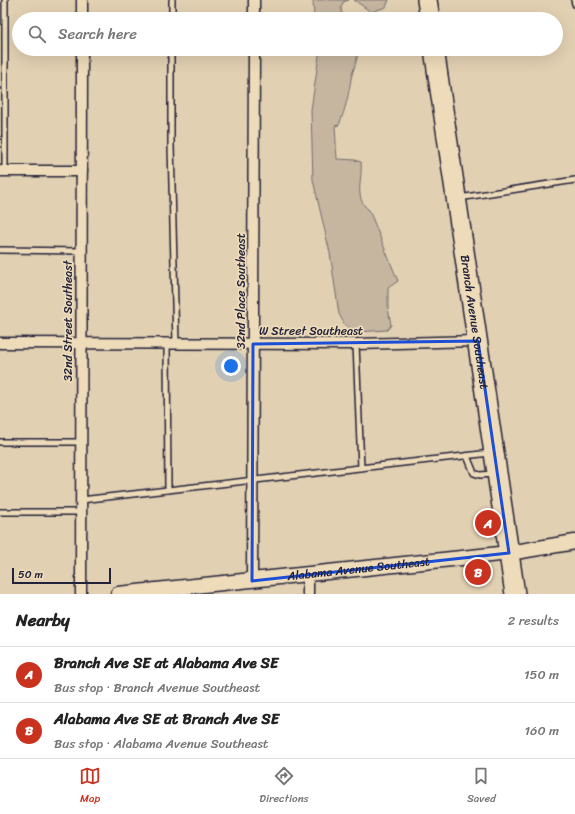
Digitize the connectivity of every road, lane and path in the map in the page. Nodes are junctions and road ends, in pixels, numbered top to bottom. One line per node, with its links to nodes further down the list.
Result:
1 (5, 0): 16 (lane)
2 (82, 0): 8 (street)
3 (172, 0): 9 (lane)
4 (254, 0): 10 (street)
5 (427, 0): 11 (highway)
6 (574, 0): 7 (lane)
7 (575, 4)
8 (82, 12)
9 (172, 12)
10 (254, 12)
11 (429, 12)
12 (82, 56): 17 (street, 32nd Street Southeast)
13 (171, 56): 25 (lane)
14 (254, 56): 26 (street, 32nd Place Southeast)
15 (435, 56): 19 (highway, Branch Avenue Southeast)
16 (2, 171): 17 (street)
17 (82, 171): 21 (street, 32nd Street Southeast)
18 (575, 180): 19 (lane)
19 (457, 198): 22 (highway, Branch Avenue Southeast)
20 (0, 250): 21 (lane)
21 (82, 251): 24 (street, 32nd Street Southeast)
22 (478, 341): 27 (street, W Street Southeast); 30 (highway, Branch Avenue Southeast)
23 (0, 343): 24 (street, W Street Southeast)
24 (82, 343): 25 (street, W Street Southeast); 29 (street, 32nd Street Southeast)
25 (171, 344): 26 (street, W Street Southeast); 35 (lane)
26 (253, 344): 27 (street, W Street Southeast); 34 (street, 32nd Place Southeast)
27 (356, 344): 32 (lane)
28 (0, 442): 29 (lane)
29 (81, 442): 36 (street, 32nd Street Southeast)
30 (495, 452): 31 (lane); 33 (highway, Branch Avenue Southeast)
31 (467, 456): 32 (lane); 33 (lane)
32 (361, 468): 34 (lane)
33 (498, 473): 40 (highway, Branch Avenue Southeast)
34 (253, 481): 35 (lane); 42 (street, 32nd Place Southeast)
35 (168, 490): 36 (lane)
36 (81, 500): 38 (street, 32nd Street Southeast)
37 (0, 512): 38 (lane)
38 (81, 512): 43 (street, 32nd Street Southeast)
39 (575, 542): 40 (main road, Alabama Avenue Southeast)
40 (509, 553): 41 (main road, Alabama Avenue Southeast); 46 (highway, Branch Avenue Southeast)
41 (308, 575): 42 (main road, Alabama Avenue Southeast); 45 (street)
42 (252, 580): 44 (main road, Alabama Avenue Southeast)
43 (81, 594)
44 (118, 594)
45 (308, 594)
46 (515, 594)

